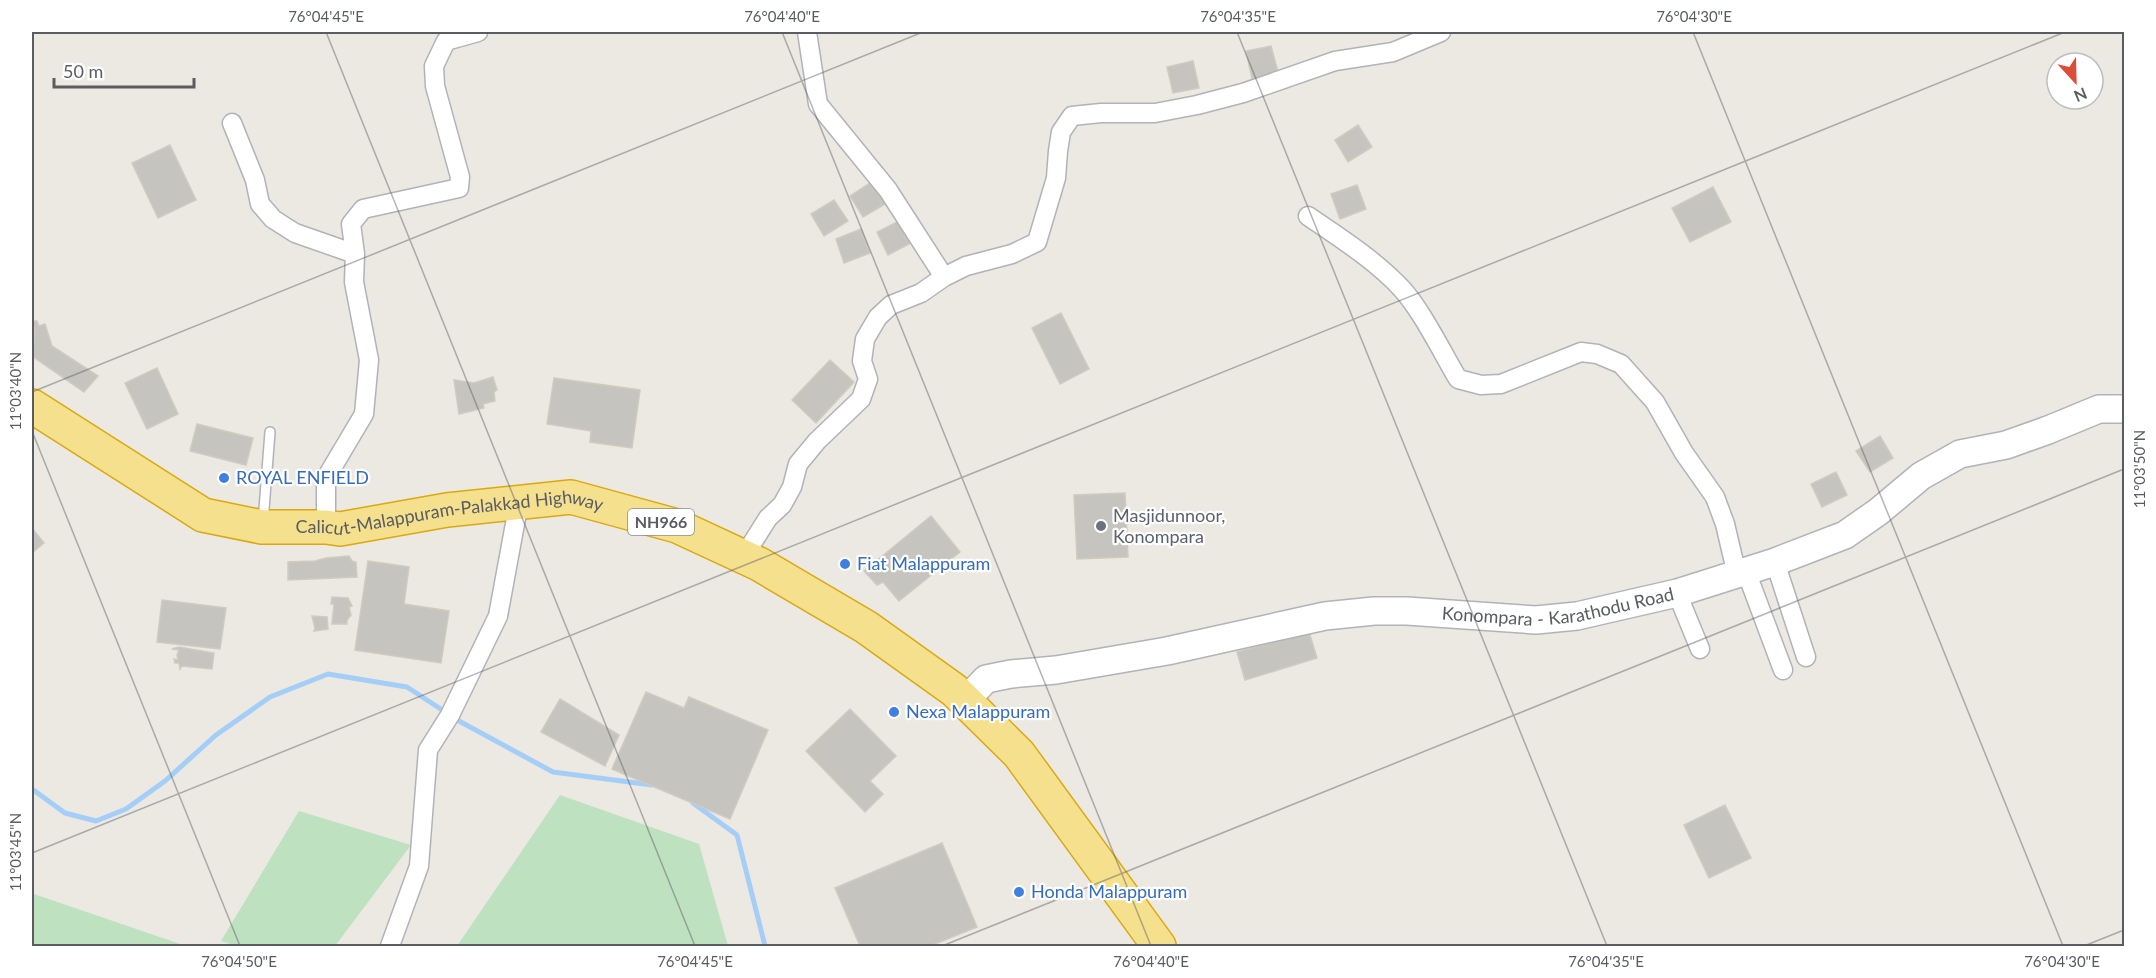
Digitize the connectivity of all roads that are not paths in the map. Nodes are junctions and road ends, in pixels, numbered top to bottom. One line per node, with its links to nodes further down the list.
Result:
1 (478, 32): 6 (street)
2 (807, 32): 7 (street)
3 (1441, 32): 7 (street)
4 (231, 123): 6 (street)
5 (1308, 216): 16 (street)
6 (355, 254): 13 (street)
7 (944, 277): 14 (street)
8 (32, 406): 12 (highway, Calicut-Malappuram-Palakkad Highway / NH966)
9 (2124, 409): 15 (main road, Konompara - Karathodu Road)
10 (270, 432): 12 (lane)
11 (519, 502): 13 (highway, Calicut-Malappuram-Palakkad Highway / NH966); 14 (highway, Calicut-Malappuram-Palakkad Highway / NH966); 22 (street)
12 (262, 527): 13 (highway, Calicut-Malappuram-Palakkad Highway / NH966)
13 (326, 527)
14 (744, 556): 21 (highway, Calicut-Malappuram-Palakkad Highway / NH966)
15 (1775, 562): 16 (main road, Konompara - Karathodu Road); 19 (street)
16 (1741, 573): 17 (main road, Konompara - Karathodu Road); 20 (street)
17 (1677, 593): 18 (street); 21 (main road, Konompara - Karathodu Road)
18 (1700, 649)
19 (1806, 657)
20 (1783, 670)
21 (966, 688): 23 (highway, Calicut-Malappuram-Palakkad Highway / NH966)
22 (390, 946)
23 (1159, 946)

